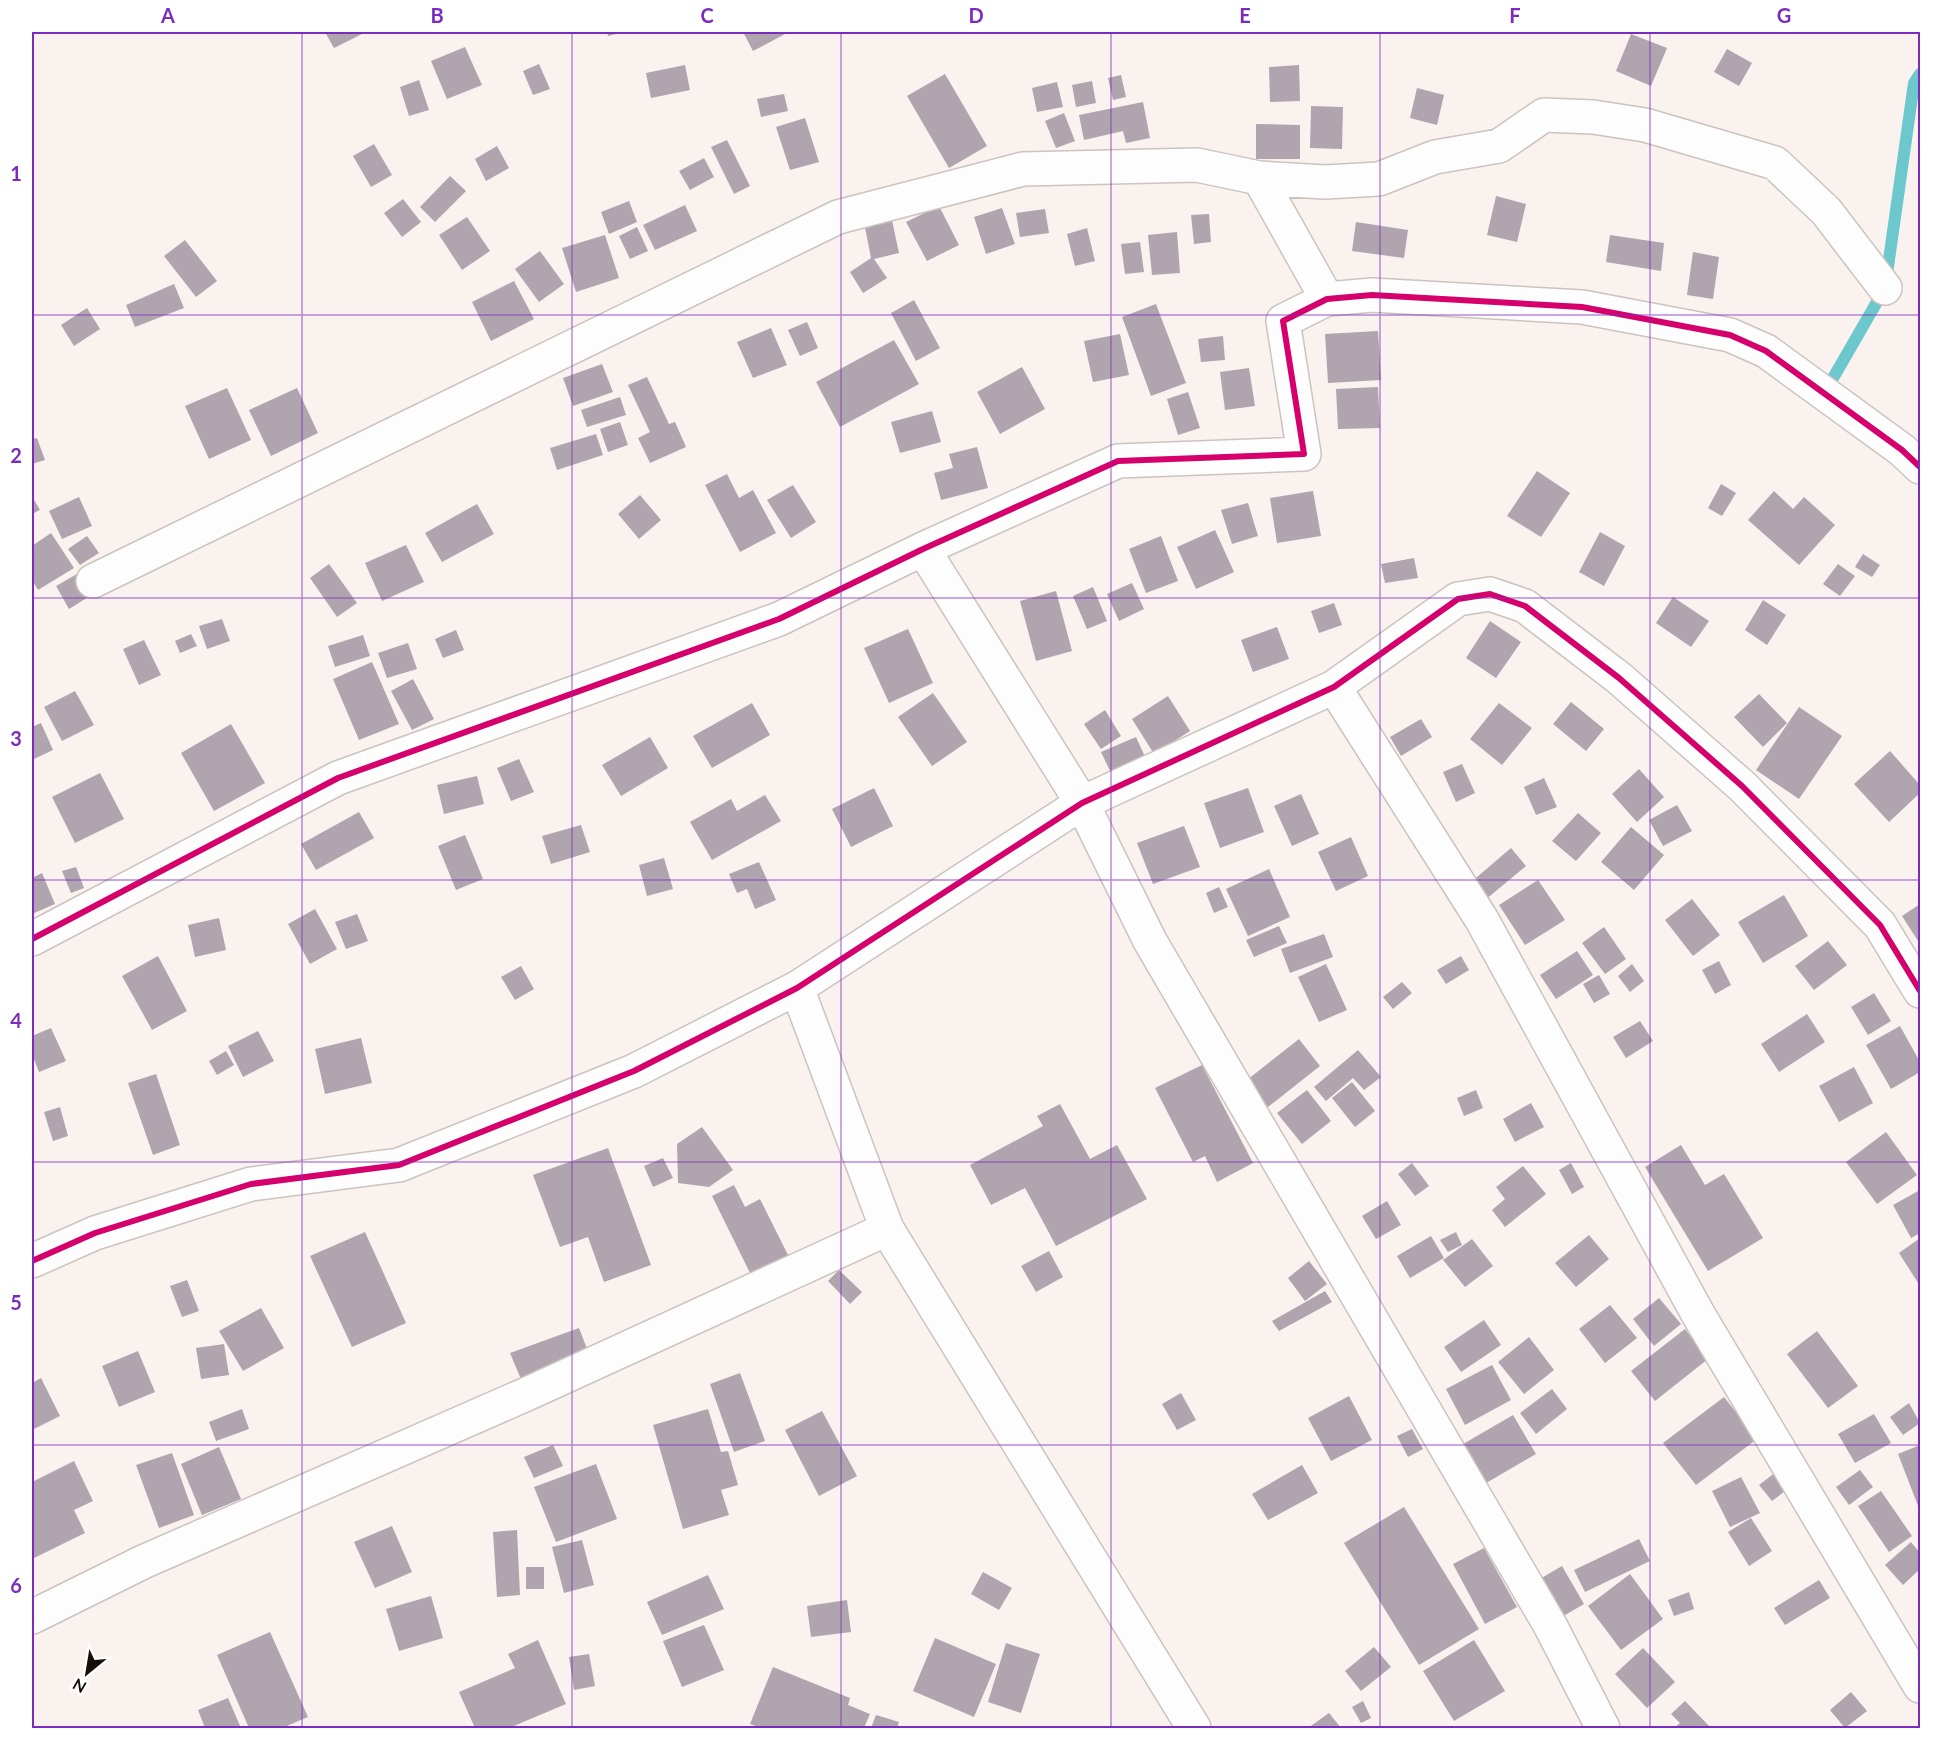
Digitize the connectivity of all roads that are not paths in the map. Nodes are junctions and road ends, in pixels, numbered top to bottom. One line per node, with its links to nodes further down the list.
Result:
1 (1258, 178): 2 (street); 3 (street); 6 (street)
2 (1885, 288)
3 (1327, 299): 4 (street); 5 (street)
4 (1920, 467)
5 (923, 549): 8 (street); 9 (street)
6 (93, 581)
7 (1334, 687): 8 (street); 11 (street); 15 (street)
8 (1082, 803): 10 (street); 17 (street)
9 (32, 939)
10 (797, 988): 12 (street); 13 (street)
11 (1920, 991)
12 (887, 1229): 14 (street); 16 (street)
13 (32, 1261)
14 (32, 1617)
15 (1920, 1686)
16 (1194, 1728)
17 (1603, 1728)

